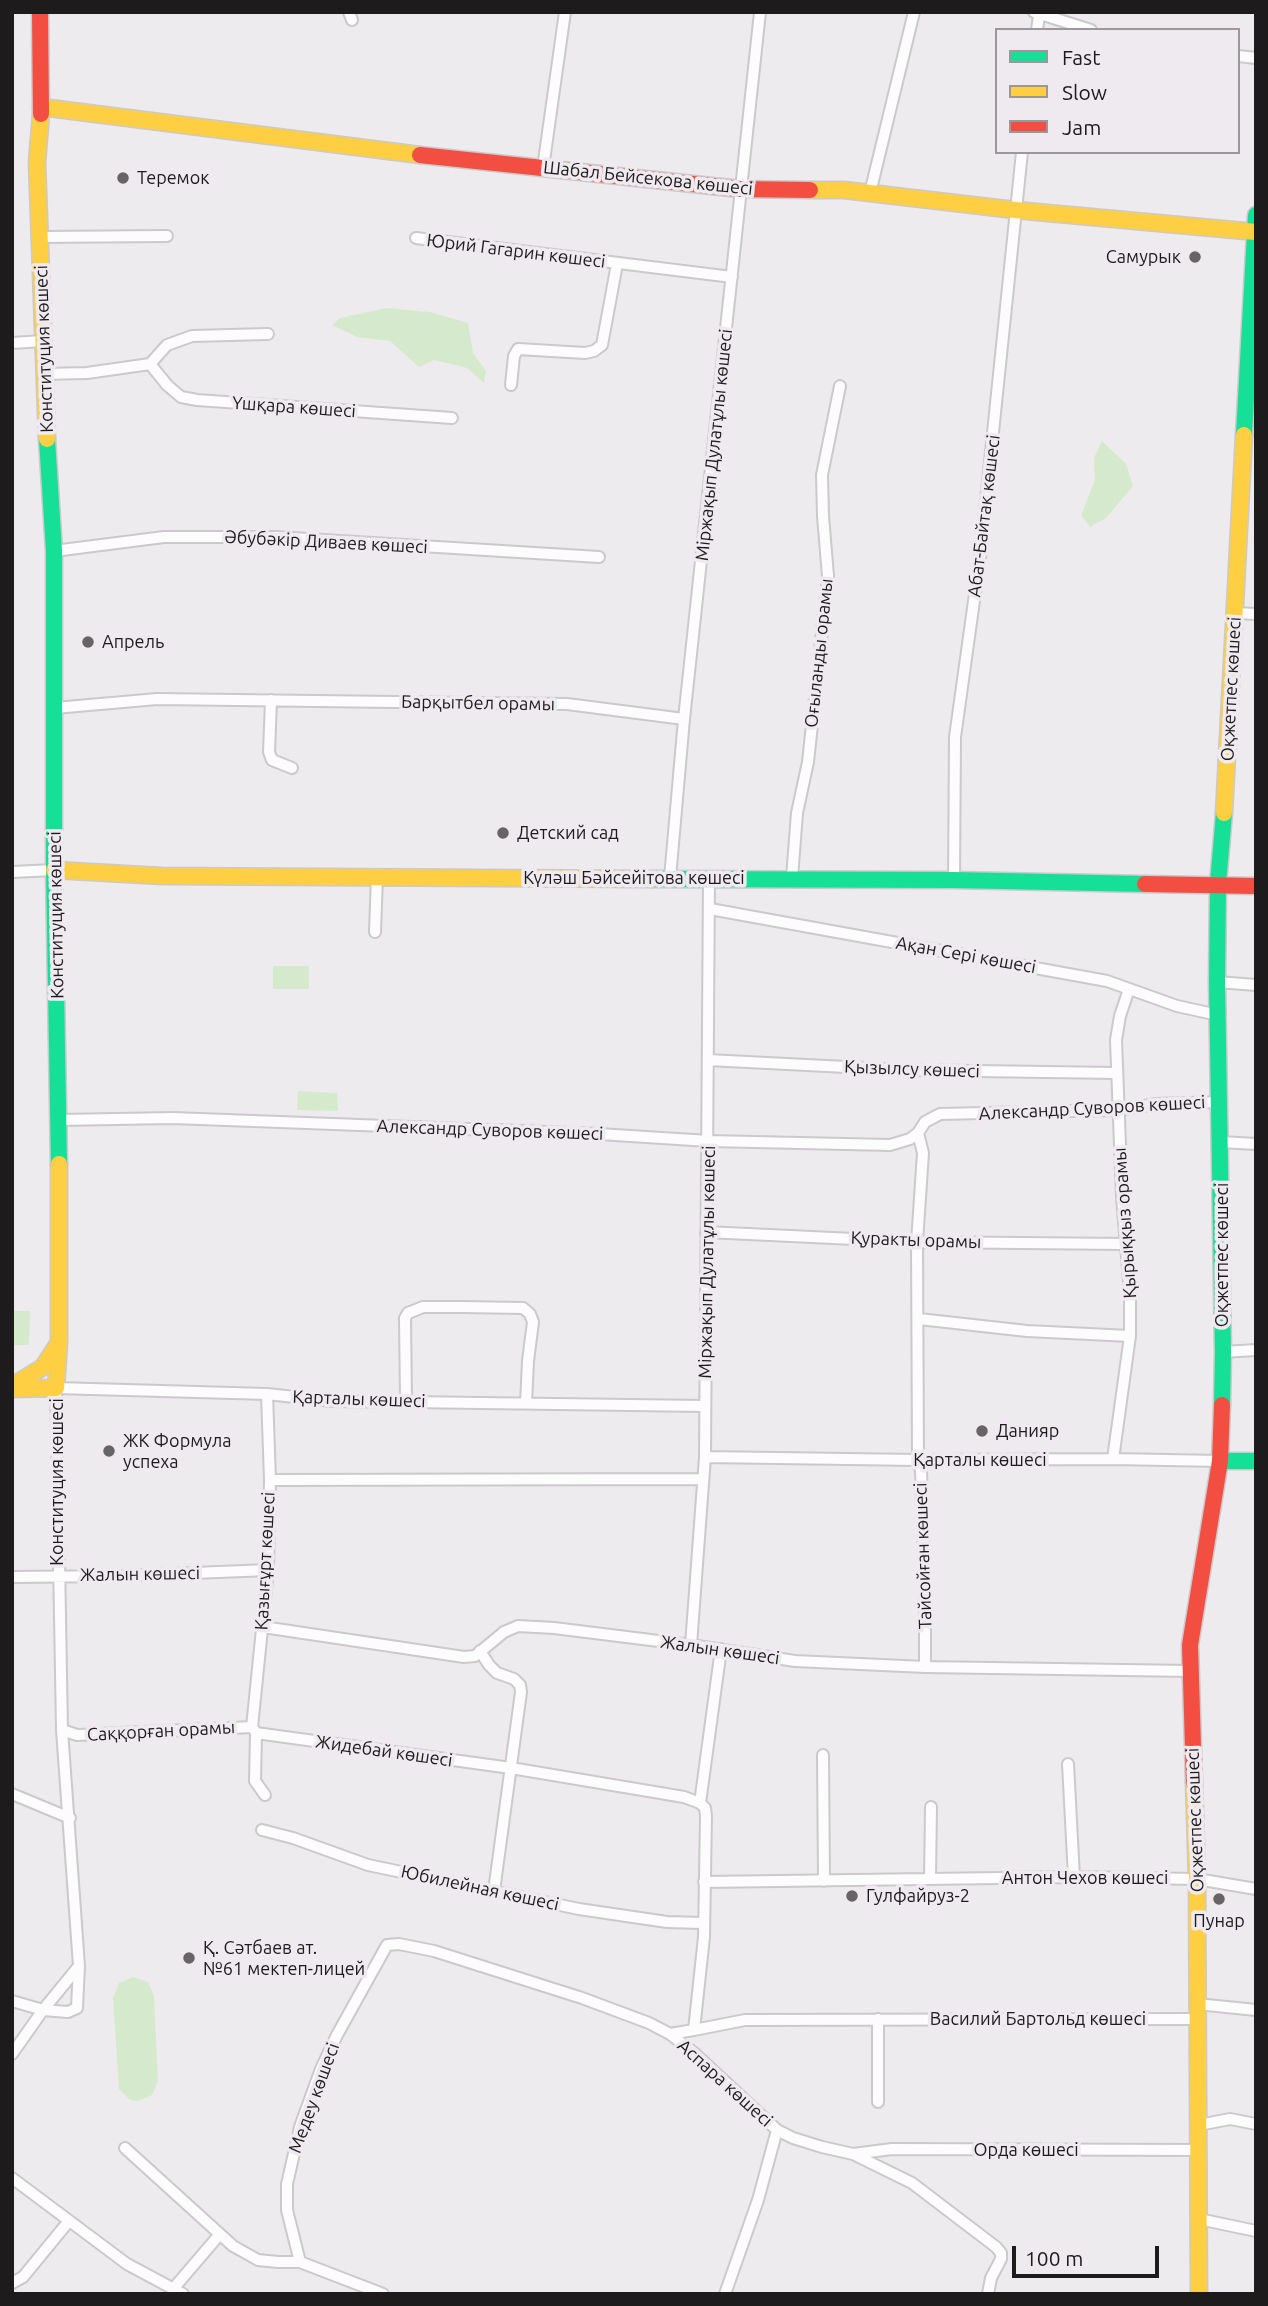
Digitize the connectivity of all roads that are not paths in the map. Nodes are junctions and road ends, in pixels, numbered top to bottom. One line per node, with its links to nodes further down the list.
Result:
1 (40, 12): 7 (street, Конституция көшесі)
2 (565, 12): 9 (street)
3 (760, 12): 10 (street, Міржақып Дулатұлы көшесі)
4 (914, 12): 11 (street)
5 (1036, 13): 6 (street)
6 (1085, 28)
7 (41, 107): 9 (street, Шабал Бейсекова көшесі); 15 (street, Конституция көшесі)
8 (1022, 154): 12 (street, Абат-Байтақ көшесі)
9 (543, 168): 10 (street, Шабал Бейсекова көшесі)
10 (740, 189): 11 (street, Шабал Бейсекова көшесі); 18 (street, Міржақып Дулатұлы көшесі)
11 (870, 193): 12 (street, Шабал Бейсекова көшесі)
12 (1015, 210): 13 (street, Шабал Бейсекова көшесі); 41 (street, Абат-Байтақ көшесі)
13 (1255, 226): 29 (street, Оқжетпес көшесі)
14 (167, 236): 15 (street)
15 (39, 237): 20 (street, Конституция көшесі)
16 (416, 238): 17 (street, Юрий Гагарин көшесі)
17 (617, 264): 18 (street, Юрий Гагарин көшесі); 24 (street, Юрий Гагарин көшесі)
18 (732, 277): 33 (street, Міржақып Дулатұлы көшесі)
19 (268, 334): 22 (street)
20 (43, 341): 21 (street); 23 (street, Конституция көшесі)
21 (12, 343)
22 (150, 364): 23 (street); 26 (street, Үшқара көшесі)
23 (43, 374): 27 (street, Конституция көшесі)
24 (511, 385)
25 (840, 386): 40 (street, Оғыланды орамы)
26 (452, 418)
27 (54, 551): 28 (street, Әбубәкір Диваев көшесі); 32 (street, Конституция көшесі)
28 (599, 557)
29 (1235, 613): 30 (street); 42 (street, Оқжетпес көшесі)
30 (1256, 614)
31 (271, 700): 32 (street, Барқытбел орамы); 33 (street, Барқытбел орамы); 34 (street)
32 (55, 708): 35 (street, Конституция көшесі)
33 (684, 719): 38 (street, Міржақып Дулатұлы көшесі)
34 (292, 768)
35 (54, 870): 36 (street, Күләш Бәйсейітова көшесі); 37 (street, Күләш Бәйсейітова көшесі); 54 (street, Конституция көшесі)
36 (12, 872)
37 (377, 876): 38 (street, Күләш Бәйсейітова көшесі); 45 (street)
38 (670, 878): 39 (street, Күләш Бәйсейітова көшесі)
39 (709, 878): 40 (street, Күләш Бәйсейітова көшесі); 44 (street, Міржақып Дулатұлы көшесі)
40 (792, 878): 41 (street, Күләш Бәйсейітова көшесі)
41 (954, 880): 42 (street, Күләш Бәйсейітова көшесі)
42 (1218, 884): 43 (street, Күләш Бәйсейітова көшесі); 46 (street, Оқжетпес көшесі)
43 (1256, 886)
44 (710, 908): 48 (street, Ақан Сері көшесі); 50 (street, Міржақып Дулатұлы көшесі)
45 (375, 932)
46 (1217, 982): 47 (street); 49 (street, Оқжетпес көшесі)
47 (1256, 985)
48 (1129, 989): 49 (street, Ақан Сері көшесі); 51 (street, Қырыққыз орамы)
49 (1218, 1015): 52 (street, Оқжетпес көшесі)
50 (708, 1060): 51 (street, Қызылсу көшесі); 56 (street, Міржақып Дулатұлы көшесі)
51 (1116, 1073): 53 (street, Қырыққыз орамы)
52 (1220, 1102): 53 (street, Александр Суворов көшесі); 57 (street, Оқжетпес көшесі)
53 (1118, 1110): 55 (street, Александр Суворов көшесі); 61 (street, Қырыққыз орамы)
54 (60, 1120): 56 (street, Александр Суворов көшесі); 64 (street, Конституция көшесі)
55 (918, 1133): 56 (street, Александр Суворов көшесі); 60 (street, Тайсойған көшесі)
56 (709, 1141): 59 (street, Міржақып Дулатұлы көшесі)
57 (1221, 1142): 58 (street); 66 (street, Оқжетпес көшесі)
58 (1256, 1144)
59 (706, 1232): 60 (street, Қуракты орамы); 72 (street, Міржақып Дулатұлы көшесі)
60 (917, 1241): 61 (street, Қуракты орамы); 62 (street, Тайсойған көшесі)
61 (1126, 1244): 63 (street, Қырыққыз орамы)
62 (919, 1319): 63 (street); 75 (street, Тайсойған көшесі)
63 (1130, 1336): 74 (street, Қырыққыз орамы)
64 (59, 1342): 67 (street); 68 (street, Конституция көшесі)
65 (1256, 1350): 66 (street)
66 (1223, 1352): 76 (street, Оқжетпес көшесі)
67 (12, 1387): 68 (street, Қарталы көшесі)
68 (56, 1388): 69 (street, Қарталы көшесі); 81 (street, Конституция көшесі)
69 (267, 1394): 70 (street, Қарталы көшесі); 79 (street, Қазығұрт көшесі)
70 (406, 1401): 71 (street, Қарталы көшесі); 71 (street)
71 (526, 1403): 72 (street, Қарталы көшесі)
72 (705, 1406): 73 (street, Міржақып Дулатұлы көшесі)
73 (705, 1457): 75 (street, Қарталы көшесі); 78 (street, Міржақып Дулатұлы көшесі)
74 (1113, 1458): 75 (street, Қарталы көшесі); 76 (street, Қарталы көшесі)
75 (918, 1460): 87 (street, Тайсойған көшесі)
76 (1220, 1461): 77 (street, Қарталы көшесі); 88 (street, Оқжетпес көшесі)
77 (1256, 1461)
78 (702, 1479): 79 (street); 84 (street, Міржақып Дулатұлы көшесі)
79 (270, 1480): 80 (street, Қазығұрт көшесі)
80 (268, 1570): 81 (street, Жалын көшесі); 83 (street, Қазығұрт көшесі)
81 (57, 1576): 82 (street, Жалын көшесі); 89 (street, Конституция көшесі)
82 (12, 1577)
83 (262, 1627): 86 (street); 90 (street, Қазығұрт көшесі)
84 (691, 1645): 85 (street, Жалын көшесі); 86 (street, Жалын көшесі)
85 (721, 1649): 87 (street, Жалын көшесі); 96 (street)
86 (480, 1651): 93 (street)
87 (925, 1667): 88 (street, Жалын көшесі)
88 (1190, 1671): 102 (street, Оқжетпес көшесі)
89 (62, 1730): 90 (street, Саққорған орамы); 98 (street, Конституция көшесі)
90 (254, 1730): 93 (street, Жидебай көшесі); 95 (street, Қазығұрт көшесі)
91 (823, 1755): 103 (street)
92 (1068, 1765): 100 (street)
93 (511, 1768): 96 (street, Жидебай көшесі); 106 (street)
94 (12, 1794): 98 (street)
95 (265, 1795)
96 (700, 1803): 104 (street)
97 (931, 1807): 101 (street)
98 (70, 1818): 109 (street, Конституция көшесі)
99 (262, 1830): 106 (street, Юбилейная көшесі)
100 (1074, 1877): 101 (street, Антон Чехов көшесі); 102 (street, Антон Чехов көшесі)
101 (930, 1878): 103 (street, Антон Чехов көшесі)
102 (1197, 1879): 105 (street, Антон Чехов көшесі); 113 (street, Оқжетпес көшесі)
103 (824, 1881): 104 (street, Антон Чехов көшесі)
104 (704, 1882): 107 (street)
105 (1256, 1889)
106 (494, 1891): 107 (street, Юбилейная көшесі)
107 (703, 1923): 115 (street)
108 (387, 1945): 116 (street, Аспара көшесі); 130 (street, Медеу көшесі)
109 (79, 1966): 111 (street); 111 (street, Конституция көшесі)
110 (12, 2001): 111 (street)
111 (43, 2010): 117 (street)
112 (1256, 2010): 113 (street, Василий Бартольд көшесі)
113 (1197, 2011): 114 (street, Василий Бартольд көшесі); 120 (street, Оқжетпес көшесі)
114 (878, 2019): 115 (street, Василий Бартольд көшесі); 118 (street)
115 (694, 2030): 116 (street)
116 (670, 2034): 121 (street, Аспара көшесі)
117 (12, 2054)
118 (878, 2102)
119 (1256, 2124): 120 (street)
120 (1199, 2125): 123 (street, Оқжетпес көшесі)
121 (777, 2130): 124 (street, Аспара көшесі); 134 (street)
122 (125, 2148): 129 (street)
123 (1199, 2150): 124 (street, Орда көшесі); 126 (street, Оқжетпес көшесі)
124 (853, 2154): 135 (street, Аспара көшесі)
125 (12, 2178): 127 (street)
126 (1199, 2219): 128 (street); 136 (street, Оқжетпес көшесі)
127 (69, 2221): 131 (street); 132 (street)
128 (1256, 2231)
129 (220, 2234): 130 (street); 132 (street)
130 (300, 2262): 133 (street)
131 (12, 2283)
132 (178, 2291)
133 (383, 2294)
134 (726, 2294)
135 (988, 2294)
136 (1199, 2294)

